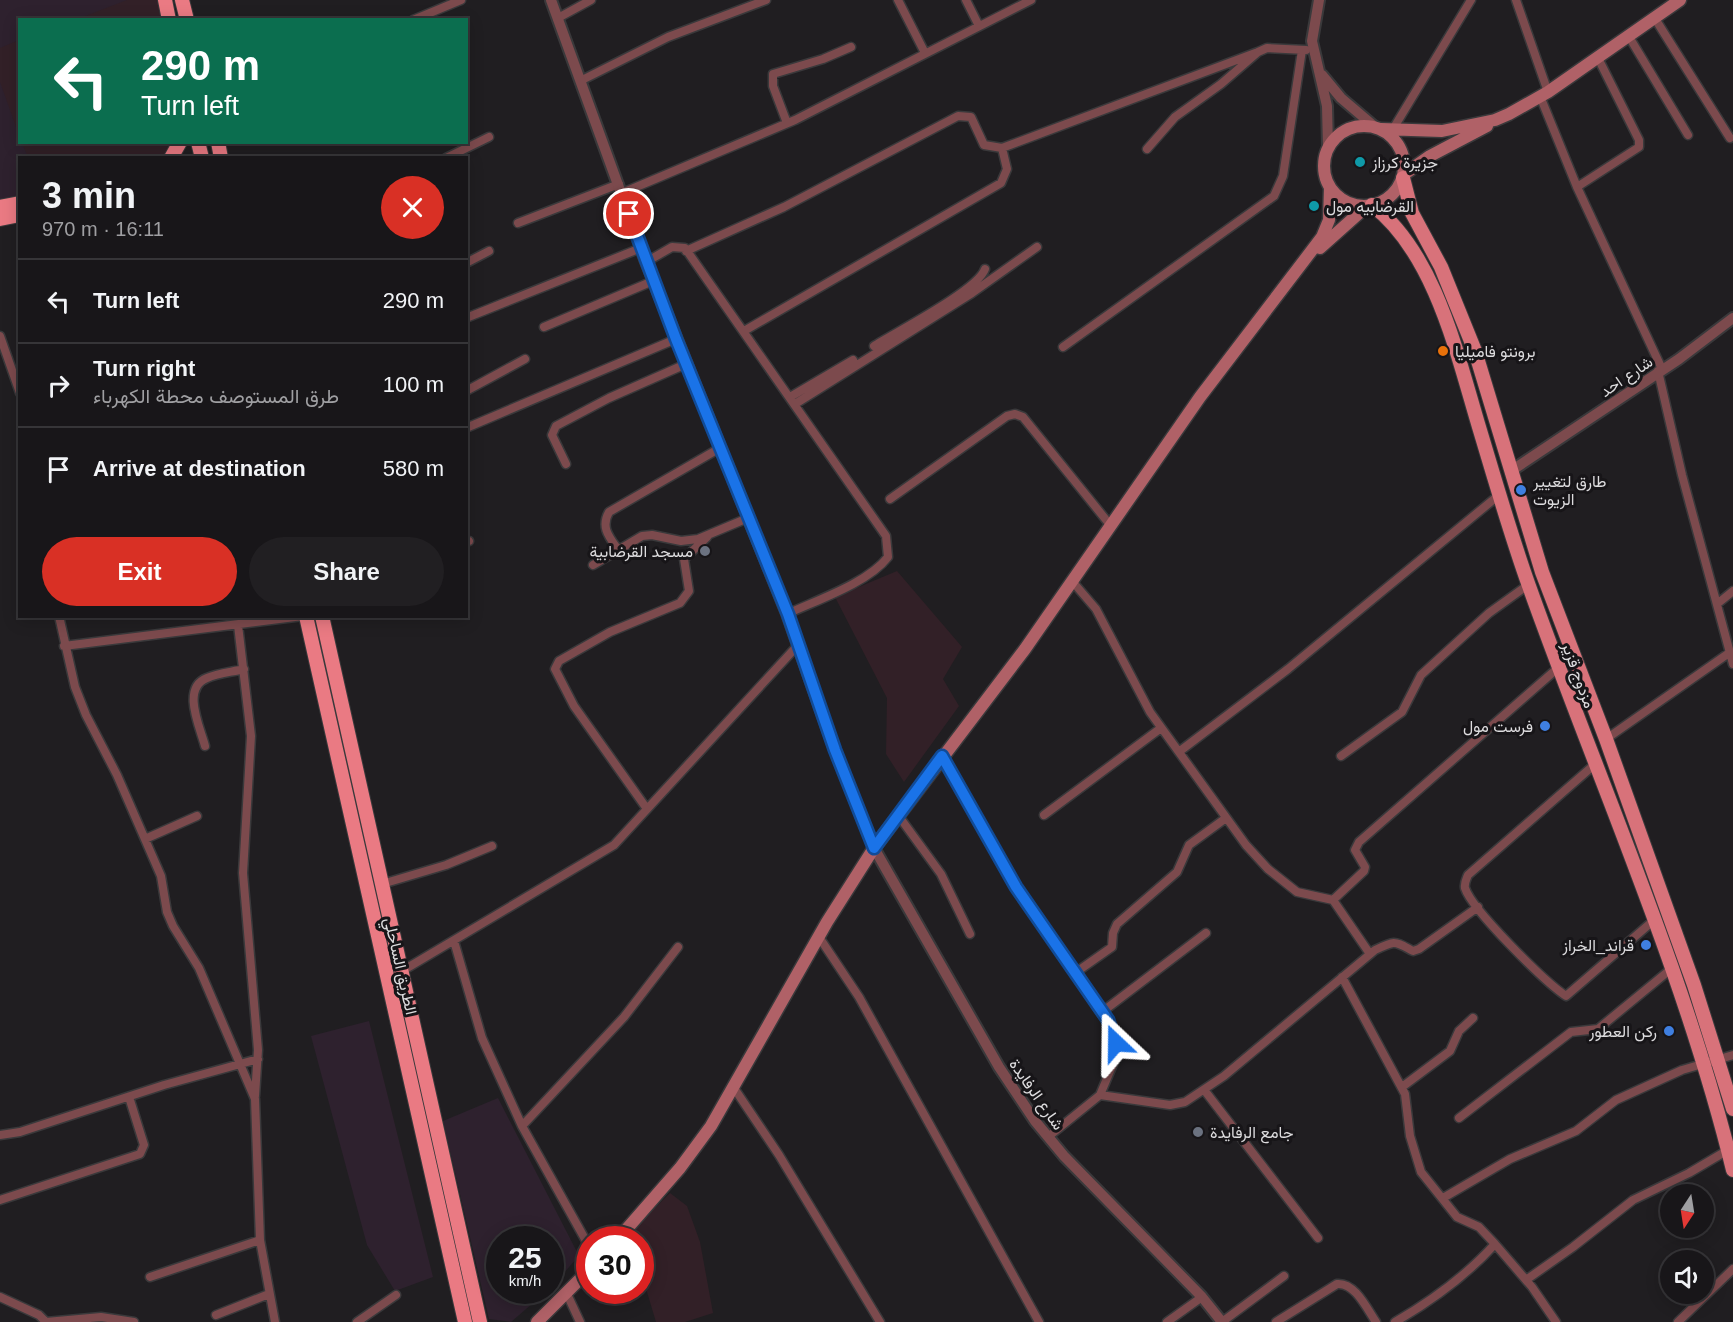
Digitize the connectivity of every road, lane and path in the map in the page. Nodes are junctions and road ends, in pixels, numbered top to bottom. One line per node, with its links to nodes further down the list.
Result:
1 (165, 0): 15 (highway)
2 (182, 0): 16 (highway)
3 (461, 0): 17 (street)
4 (551, 0): 18 (street, شارع الرفايدة)
5 (591, 0): 18 (street)
6 (766, 0): 27 (street)
7 (898, 0): 24 (street)
8 (966, 0): 19 (street)
9 (1031, 0): 19 (street)
10 (1319, 0): 22 (street)
11 (1472, 0): 31 (street)
12 (1515, 0): 28 (street)
13 (1680, 0): 14 (main road)
14 (1654, 16): 20 (main road); 34 (street)
15 (170, 18)
16 (186, 18)
17 (418, 18)
18 (558, 18): 27 (street, شارع الرفايدة)
19 (979, 26): 24 (street)
20 (1628, 35): 25 (main road); 32 (street)
21 (851, 47): 30 (street)
22 (1308, 50): 23 (street); 26 (street); 64 (street)
23 (1258, 52): 36 (street); 37 (street)
24 (925, 53): 30 (street)
25 (1597, 56): 28 (main road); 42 (street)
26 (1317, 68): 31 (street); 35 (street)
27 (582, 80): 41 (street, شارع الرفايدة)
28 (1544, 94): 29 (main road); 42 (street)
29 (1495, 120): 31 (main road); 39 (main road)
30 (787, 123): 41 (street)
31 (1383, 128): 35 (main road); 39 (main road)
32 (1688, 135)
33 (489, 137): 38 (street)
34 (1730, 138)
35 (1328, 147): 40 (main road)
36 (1002, 148): 52 (street); 61 (street)
37 (1147, 149)
38 (450, 156)
39 (1403, 176): 44 (main road); 75 (main road, مزدوج قزير)
40 (1330, 187): 44 (main road); 56 (main road)
41 (620, 188): 48 (street); 50 (street, شارع الرفايدة)
42 (1577, 188): 68 (street)
43 (18, 203): 45 (highway)
44 (1370, 205): 56 (main road); 76 (main road, مزدوج قزير)
45 (0, 207)
46 (18, 214): 47 (highway)
47 (0, 219)
48 (518, 223)
49 (1038, 247): 71 (street)
50 (641, 248): 53 (street, شارع الرفايدة); 58 (street)
51 (489, 251): 54 (street)
52 (686, 251): 53 (street); 61 (street)
53 (646, 261): 57 (street, شارع الرفايدة)
54 (468, 262)
55 (986, 269): 71 (street)
56 (1297, 270): 81 (main road)
57 (654, 281): 60 (street); 63 (street, شارع الرفايدة)
58 (468, 317)
59 (1733, 318): 68 (street, شارع احد)
60 (544, 327)
61 (744, 331): 71 (street)
62 (0, 336): 65 (street)
63 (676, 339): 67 (street, شارع الرفايدة); 72 (street)
64 (1063, 347)
65 (3, 357): 69 (street)
66 (525, 359): 70 (street)
67 (686, 364): 73 (street, شارع الرفايدة); 74 (street)
68 (1660, 370): 75 (street, شارع احد); 88 (street)
69 (18, 389)
70 (468, 390)
71 (793, 400): 89 (street)
72 (468, 427)
73 (720, 448): 79 (street, شارع الرفايدة); 83 (street)
74 (566, 464)
75 (1511, 471): 78 (main road, مزدوج قزير)
76 (1499, 495): 80 (main road, مزدوج قزير); 104 (street)
77 (890, 499): 81 (street)
78 (1524, 514): 80 (main road); 102 (main road, مزدوج قزير)
79 (748, 518): 82 (street); 89 (street, شارع الرفايدة)
80 (1507, 520): 86 (main road, مزدوج قزير)
81 (1111, 526): 85 (main road)
82 (707, 537): 83 (street); 108 (street)
83 (619, 551): 84 (street)
84 (592, 565)
85 (1072, 581): 101 (street); 105 (main road)
86 (1528, 585): 99 (main road, مزدوج قزير); 106 (street)
87 (1733, 591): 88 (street)
88 (1717, 604): 97 (street)
89 (788, 614): 95 (street, شارع الرفايدة)
90 (59, 618): 96 (street)
91 (289, 618): 94 (street)
92 (304, 618): 173 (highway, الطريق الساحلي)
93 (322, 618): 116 (highway, الطريق الساحلي)
94 (238, 625): 96 (street); 100 (street)
95 (799, 644): 108 (street); 115 (street, شارع الرفايدة)
96 (64, 646): 113 (street)
97 (1729, 653): 98 (street); 102 (street)
98 (1733, 664)
99 (1559, 666): 107 (main road, مزدوج قزير); 117 (street)
100 (244, 669): 103 (street); 133 (street)
101 (1161, 728): 104 (street); 109 (street)
102 (1606, 739): 134 (main road, مزدوج قزير)
103 (205, 746)
104 (1180, 751): 112 (street)
105 (942, 756): 111 (main road); 128 (street)
106 (1341, 756)
107 (1594, 765): 118 (street); 119 (main road, مزدوج قزير)
108 (647, 809): 123 (street)
109 (1044, 815)
110 (197, 816): 113 (street)
111 (898, 816): 115 (main road); 121 (street)
112 (1226, 818): 117 (street); 128 (street)
113 (145, 839): 135 (street)
114 (492, 846): 116 (street)
115 (874, 848): 122 (main road); 147 (street, شارع الرفايدة)
116 (382, 884): 127 (highway, الطريق الساحلي)
117 (1333, 900): 125 (street)
118 (1478, 907): 119 (street); 125 (street)
119 (1653, 921): 126 (main road, مزدوج قزير)
120 (1206, 933): 130 (street)
121 (970, 934)
122 (819, 937): 138 (main road); 177 (street)
123 (454, 941): 127 (street); 145 (street)
124 (678, 947): 145 (street)
125 (1370, 954): 129 (street)
126 (1671, 969): 136 (main road, مزدوج قزير); 144 (street)
127 (402, 971): 168 (highway, الطريق الساحلي)
128 (1075, 973): 130 (street)
129 (1342, 977): 137 (street); 139 (street)
130 (1102, 1012): 140 (street)
131 (1473, 1018): 137 (street)
132 (1733, 1055): 134 (street)
133 (258, 1059): 135 (street); 142 (street)
134 (1719, 1060): 136 (street); 143 (main road, مزدوج قزير)
135 (241, 1062): 141 (street); 142 (street)
136 (1703, 1063): 148 (main road, مزدوج قزير); 150 (street)
137 (1402, 1087): 150 (street)
138 (734, 1088): 153 (main road); 176 (street)
139 (1205, 1091): 140 (street); 154 (street)
140 (1100, 1095): 147 (street)
141 (129, 1097): 146 (street); 151 (street)
142 (255, 1099): 155 (street)
143 (1733, 1109)
144 (1459, 1118)
145 (522, 1126): 152 (street)
146 (0, 1136)
147 (1048, 1137): 166 (street, شارع الرفايدة)
148 (1728, 1150): 149 (main road, مزدوج قزير); 160 (street)
149 (1733, 1170)
150 (1443, 1198): 156 (street)
151 (0, 1200)
152 (578, 1226)
153 (629, 1226)
154 (1318, 1238)
155 (260, 1240): 159 (street); 162 (street)
156 (1495, 1244): 160 (street); 182 (street)
157 (1733, 1269): 184 (street)
158 (1284, 1276): 179 (street)
159 (150, 1277)
160 (1526, 1280): 183 (street)
161 (576, 1284): 163 (main road)
162 (269, 1294): 167 (street); 171 (street)
163 (567, 1294): 174 (main road); 175 (street)
164 (396, 1295): 172 (street)
165 (0, 1297): 169 (street)
166 (1202, 1297): 178 (street); 179 (street, شارع الرفايدة)
167 (216, 1315)
168 (480, 1321)
169 (46, 1322): 170 (street)
170 (134, 1322)
171 (275, 1322)
172 (357, 1322)
173 (465, 1322)
174 (537, 1322)
175 (580, 1322)
176 (880, 1322)
177 (1039, 1322)
178 (1167, 1322)
179 (1222, 1322)
180 (1276, 1322): 181 (street)
181 (1376, 1322)
182 (1395, 1322)
183 (1556, 1322)
184 (1678, 1322)

